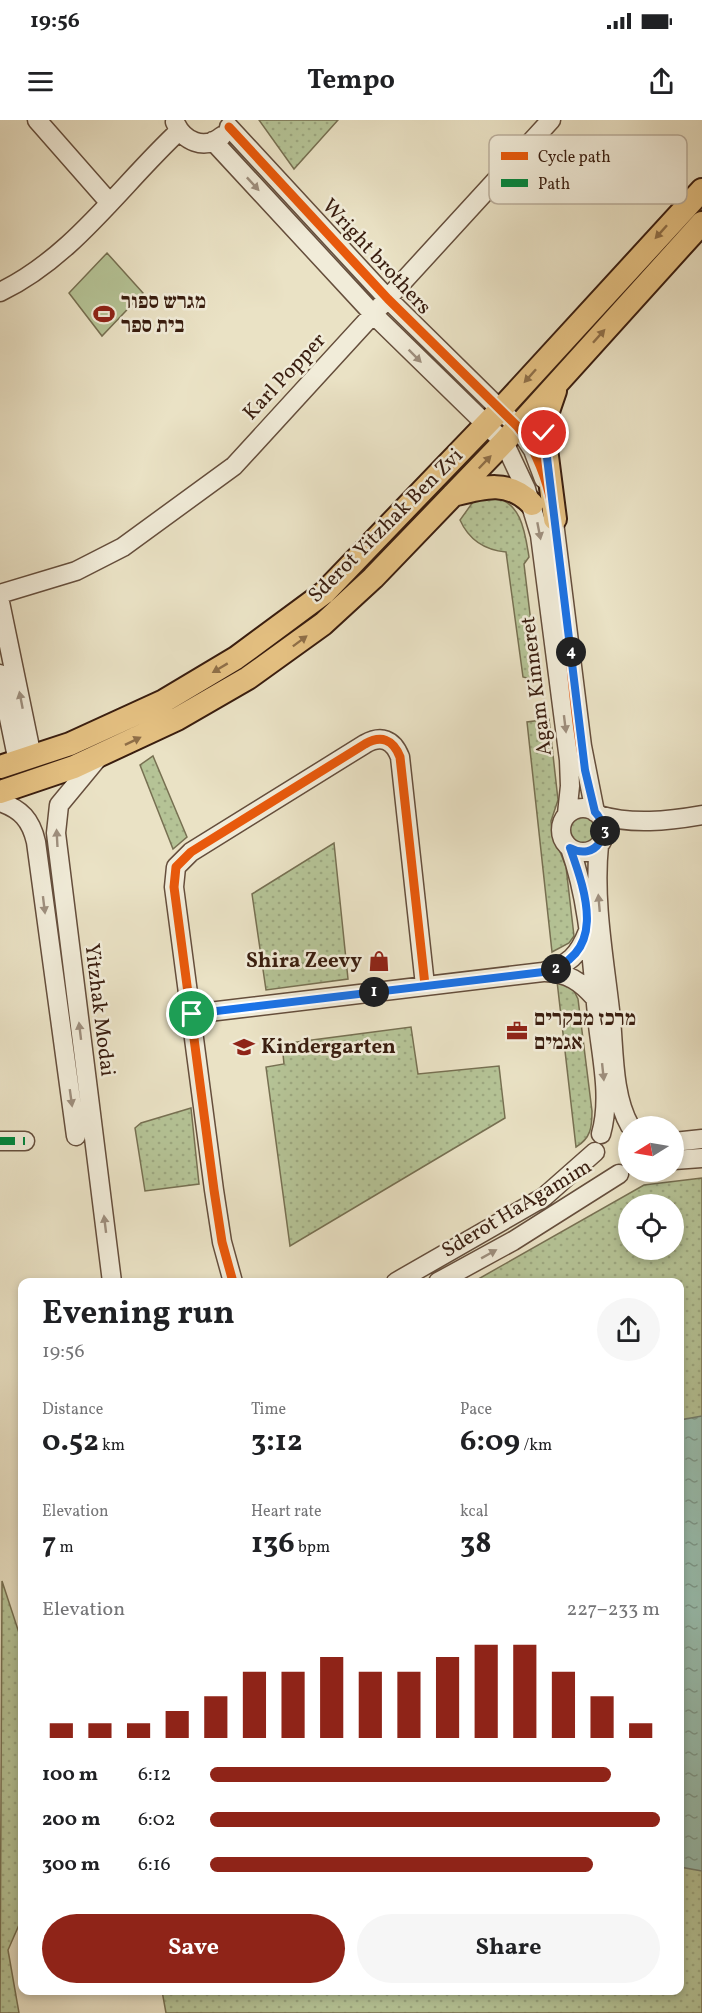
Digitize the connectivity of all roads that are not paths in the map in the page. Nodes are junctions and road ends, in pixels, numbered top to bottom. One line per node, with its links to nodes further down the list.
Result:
1 (37, 120): 9 (street)
2 (551, 120): 5 (street, Karl Popper)
3 (230, 124): 6 (street); 12 (street, Wright brothers)
4 (176, 125): 6 (street); 9 (street)
5 (537, 135)
6 (213, 141): 13 (street, Wright brothers, one-way to 13)
7 (489, 188): 12 (street, Karl Popper)
8 (702, 190): 15 (main road, Sderot Yitzhak Ben Zvi, one-way to 15)
9 (109, 202): 11 (street)
10 (702, 223): 14 (main road, Sderot Yitzhak Ben Zvi, one-way to 10)
11 (0, 292)
12 (388, 299): 13 (street, Karl Popper); 15 (street, Wright brothers)
13 (374, 315): 15 (street, Wright brothers, one-way to 15); 20 (street, Karl Popper)
14 (559, 380): 16 (main road, Sderot Yitzhak Ben Zvi); 19 (main road)
15 (493, 417): 16 (street, Agam Kinneret); 24 (main road, Sderot Yitzhak Ben Zvi, one-way to 24)
16 (510, 434): 17 (main road, Sderot Yitzhak Ben Zvi, one-way to 16); 18 (street, Agam Kinneret); 19 (street, Agam Kinneret)
17 (453, 495): 18 (main road); 23 (main road, Sderot Yitzhak Ben Zvi, one-way to 17)
18 (532, 504): 27 (street, Agam Kinneret, one-way to 27)
19 (555, 519): 28 (street, Agam Kinneret)
20 (0, 594)
21 (0, 602): 24 (street, one-way to 21)
22 (0, 674): 24 (street)
23 (99, 756): 25 (main road, Sderot Yitzhak Ben Zvi); 37 (street, Yitzhak Modai, one-way to 23)
24 (17, 762)
25 (0, 792)
26 (0, 802): 35 (street, Yitzhak Modai, one-way to 35)
27 (567, 814): 28 (street); 32 (street)
28 (597, 814): 30 (street); 31 (street)
29 (702, 815): 30 (street)
30 (656, 821): 31 (street)
31 (600, 843): 32 (street); 40 (street, one-way to 31)
32 (570, 848): 33 (street)
33 (588, 931): 34 (street); 38 (street)
34 (543, 972): 36 (street); 38 (street)
35 (52, 973): 37 (street); 43 (street, Yitzhak Modai, one-way to 43)
36 (425, 985): 39 (street); 39 (street)
37 (75, 988): 53 (street, Yitzhak Modai, one-way to 37)
38 (595, 998): 42 (street, one-way to 42)
39 (192, 1014): 54 (street)
40 (626, 1116)
41 (618, 1126): 42 (street)
42 (602, 1134): 48 (street)
43 (76, 1136)
44 (702, 1139): 47 (street)
45 (0, 1141): 46 (street)
46 (25, 1141)
47 (684, 1141)
48 (595, 1152): 51 (street); 55 (street, Sderot HaAgamim)
49 (702, 1158): 50 (street)
50 (684, 1159)
51 (618, 1172)
52 (618, 1177): 56 (street, Sderot HaAgamim, one-way to 52)
53 (111, 1278)
54 (232, 1278)
55 (403, 1278)
56 (445, 1278)

